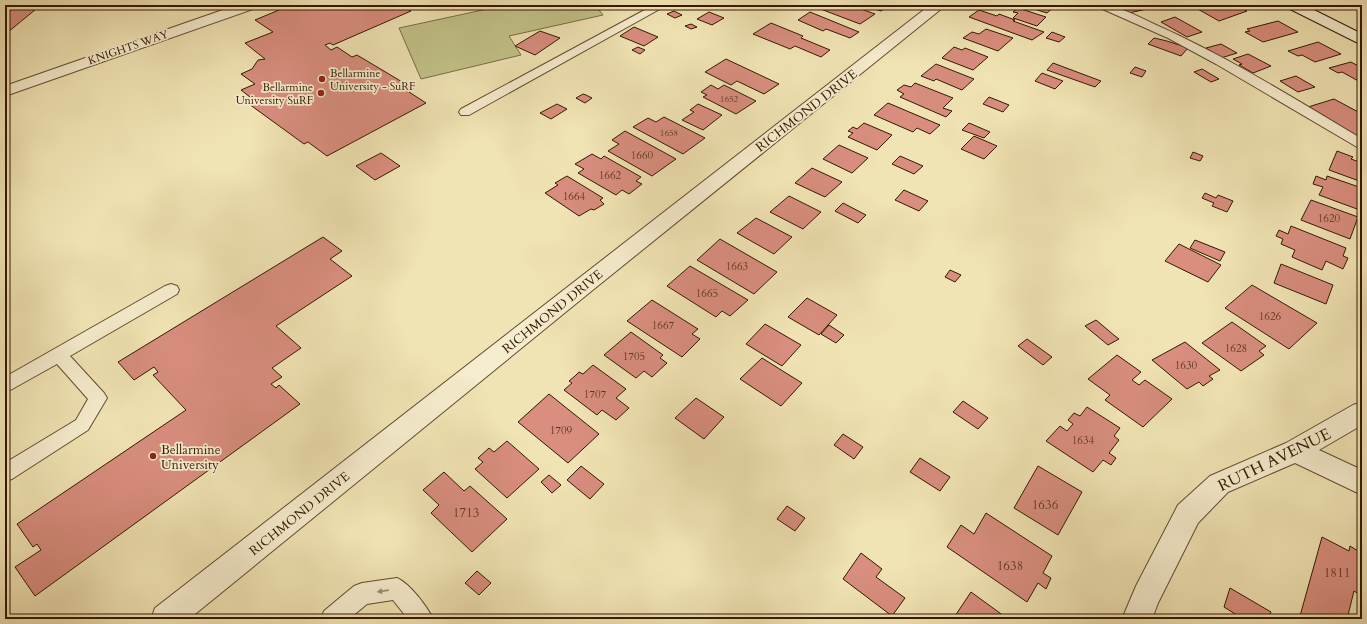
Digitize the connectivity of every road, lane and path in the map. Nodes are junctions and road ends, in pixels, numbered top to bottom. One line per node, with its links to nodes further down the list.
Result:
1 (252, 5): 7 (street, KNIGHTS WAY)
2 (662, 5): 8 (lane)
3 (939, 5): 17 (street, RICHMOND DRIVE)
4 (1102, 5): 9 (lane)
5 (1293, 5): 6 (street)
6 (1362, 40)
7 (5, 91)
8 (465, 112)
9 (1362, 144)
10 (171, 290): 11 (lane)
11 (59, 355): 12 (lane); 15 (lane)
12 (5, 386)
13 (1362, 412): 14 (street, RUTH AVENUE)
14 (1295, 451): 16 (street); 20 (street, RUTH AVENUE)
15 (5, 473)
16 (1362, 483)
17 (166, 619)
18 (332, 619): 19 (lane, one-way to 18)
19 (422, 619)
20 (1137, 619)

